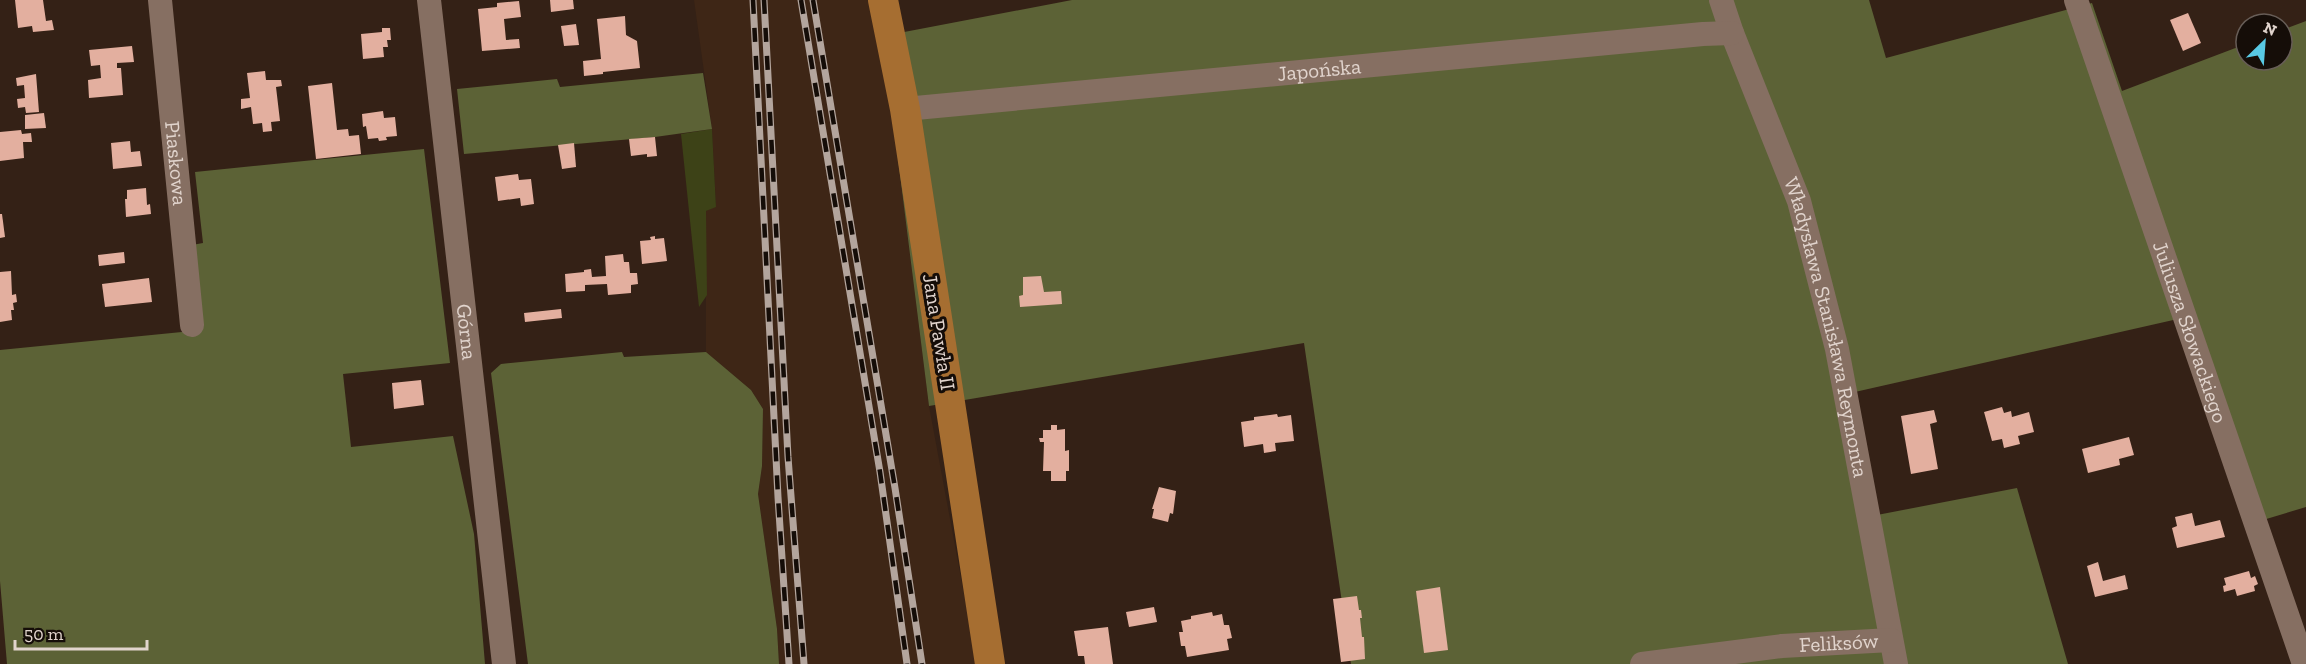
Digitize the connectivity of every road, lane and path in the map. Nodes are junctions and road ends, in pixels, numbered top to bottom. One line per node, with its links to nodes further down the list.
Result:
1 (160, 0): 8 (street, Piaskowa)
2 (429, 0): 10 (street, Górna)
3 (883, 0): 7 (main road, Jana Pawła II)
4 (1721, 0): 6 (street, Władysława Stanisława Reymonta)
5 (2076, 0): 14 (street, Juliusza Słowackiego)
6 (1732, 33): 7 (street, Japońska); 9 (street, Władysława Stanisława Reymonta)
7 (905, 108): 11 (main road, Jana Pawła II)
8 (192, 325)
9 (1891, 640): 12 (street, Feliksów); 13 (street, Władysława Stanisława Reymonta)
10 (504, 664)
11 (990, 664)
12 (1642, 664)
13 (1896, 664)
14 (2304, 664)

